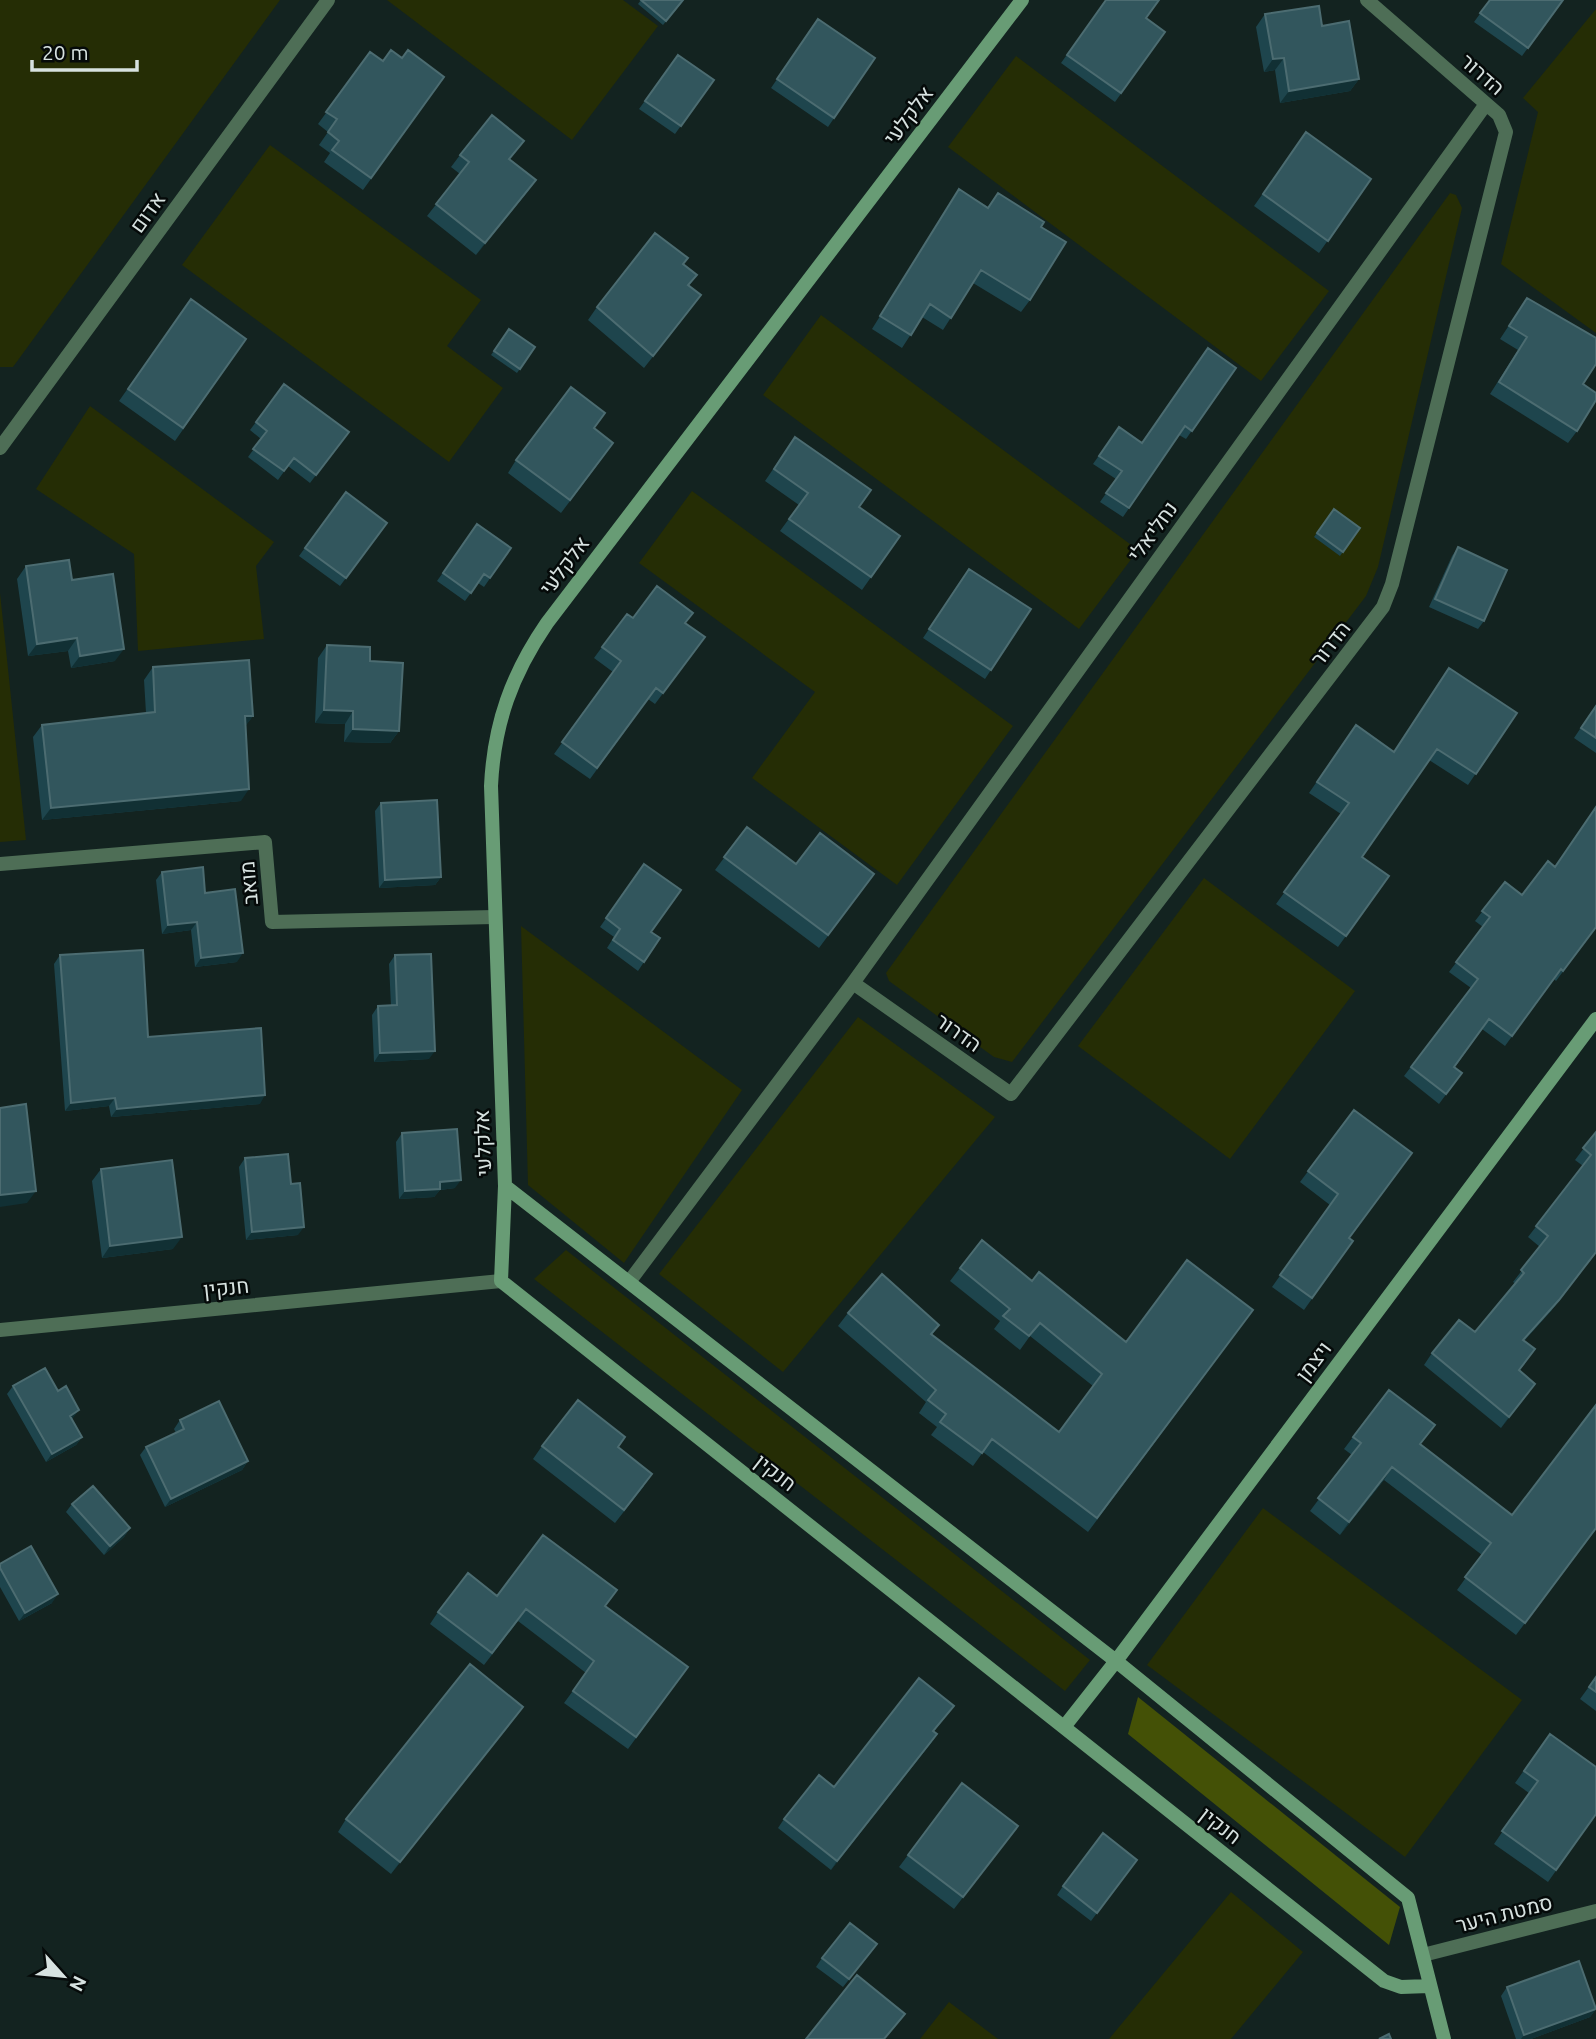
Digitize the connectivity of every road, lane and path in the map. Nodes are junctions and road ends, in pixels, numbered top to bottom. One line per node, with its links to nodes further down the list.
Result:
1 (328, 0): 5 (street, אדום)
2 (1022, 0): 7 (street, אלקלעי)
3 (1367, 0): 4 (street, הדרור)
4 (1486, 104): 8 (street, נחליאלי); 8 (street, הדרור)
5 (0, 448)
6 (0, 864): 7 (street, מואב)
7 (494, 917): 10 (street, אלקלעי)
8 (853, 983): 12 (street, נחליאלי)
9 (1596, 1019): 14 (street, ויצמן)
10 (505, 1186): 11 (street, אלקלעי); 12 (street)
11 (501, 1281): 13 (street, חנקין); 15 (street, חנקין)
12 (629, 1282): 14 (street)
13 (0, 1330)
14 (1116, 1661): 15 (street, ויצמן); 17 (street)
15 (1063, 1727): 18 (street, חנקין)
16 (1596, 1911): 17 (street, סמטת היער)
17 (1423, 1955): 18 (street)
18 (1429, 1986): 19 (street)
19 (1444, 2039)

